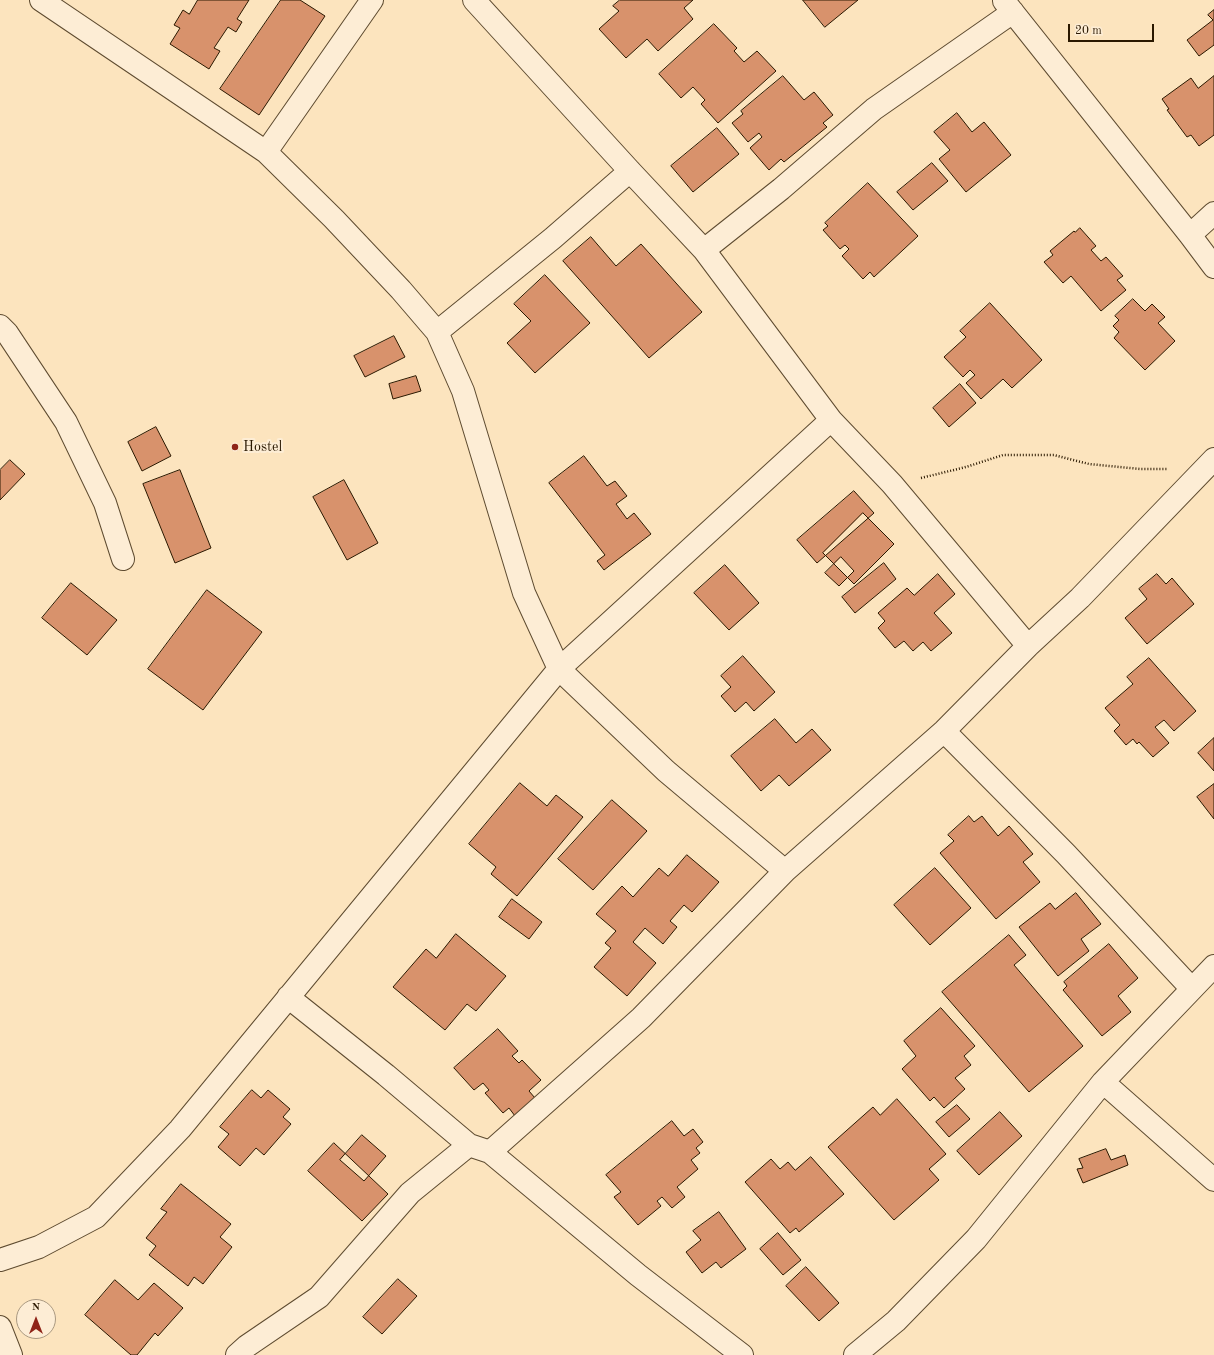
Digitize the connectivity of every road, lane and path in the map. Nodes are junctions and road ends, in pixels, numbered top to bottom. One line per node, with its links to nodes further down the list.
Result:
1 (41, 0): 5 (street)
2 (372, 0): 5 (street)
3 (474, 0): 6 (street)
4 (1008, 6): 8 (street); 9 (street)
5 (266, 152): 12 (street)
6 (630, 171): 9 (street); 12 (street)
7 (1214, 213): 8 (street)
8 (1190, 235): 10 (street)
9 (704, 250): 13 (street)
10 (1214, 267)
11 (0, 326): 16 (street)
12 (437, 332): 18 (street)
13 (831, 420): 15 (street); 18 (street)
14 (1209, 464): 15 (path); 17 (street)
15 (892, 484): 17 (street)
16 (123, 559)
17 (1028, 646): 19 (street)
18 (559, 669): 20 (street); 23 (street)
19 (944, 731): 20 (street); 22 (street)
20 (785, 871): 26 (street)
21 (1214, 966): 22 (street)
22 (1192, 989): 24 (street)
23 (288, 998): 25 (street); 28 (street)
24 (1103, 1082): 27 (street); 33 (street)
25 (469, 1145): 26 (street); 31 (street)
26 (490, 1152): 32 (street)
27 (1214, 1180)
28 (0, 1260)
29 (0, 1327): 30 (street)
30 (11, 1355)
31 (237, 1355)
32 (742, 1355)
33 (855, 1355)

